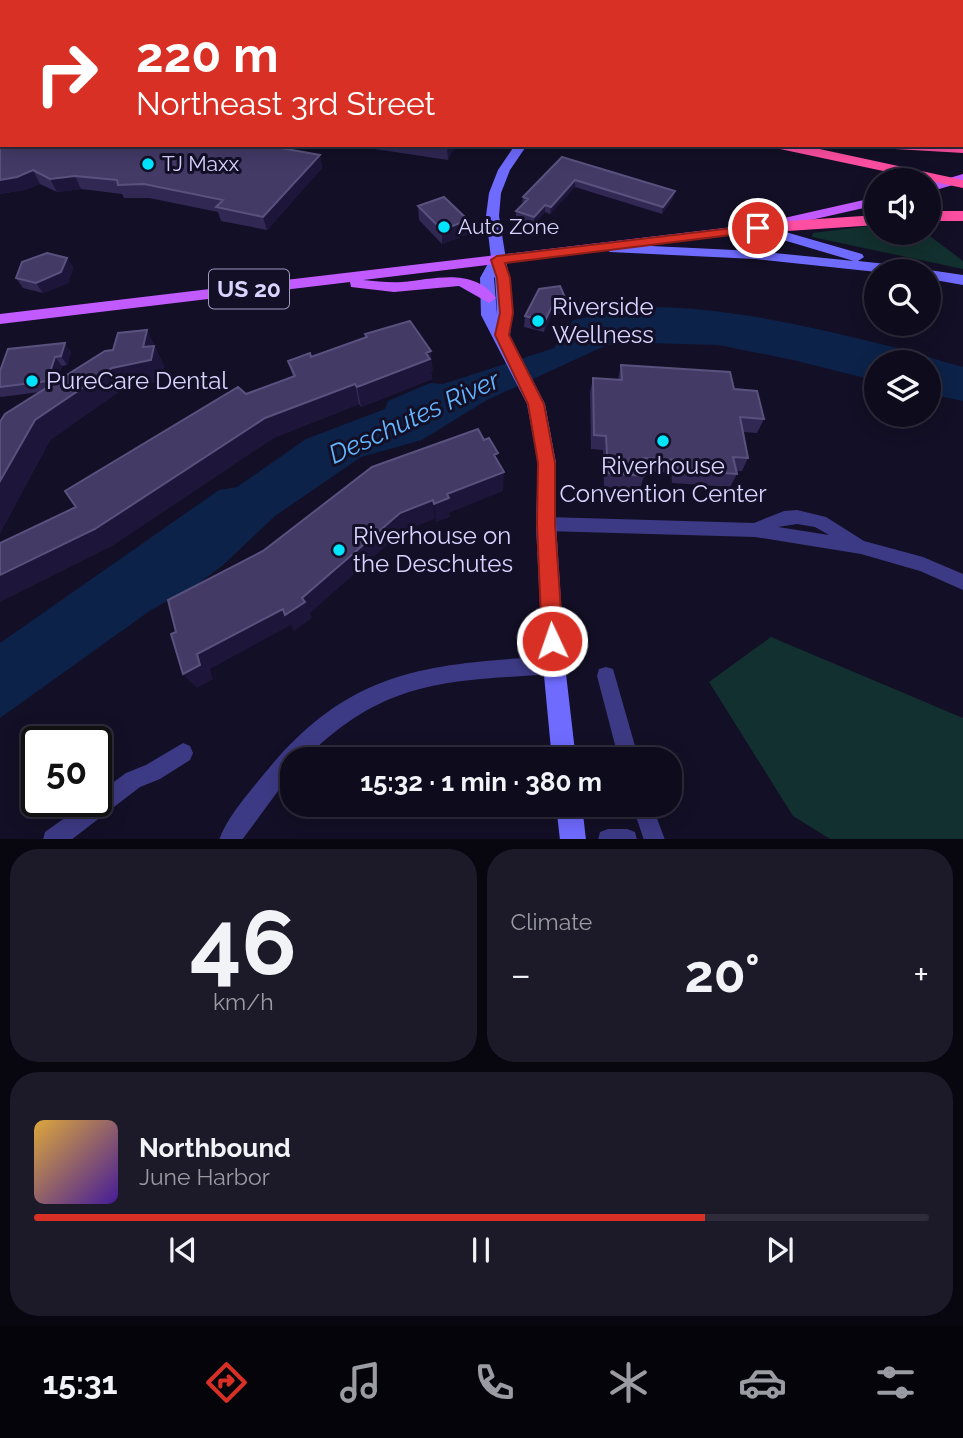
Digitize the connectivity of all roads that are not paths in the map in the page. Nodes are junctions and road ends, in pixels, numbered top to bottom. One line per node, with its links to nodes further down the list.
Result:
1 (519, 147): 20 (main road)
2 (790, 147): 6 (highway)
3 (827, 147): 7 (highway)
4 (929, 147): 5 (highway)
5 (963, 149)
6 (900, 168)
7 (906, 168)
8 (941, 174): 9 (highway)
9 (963, 176): 11 (main road)
10 (941, 178): 12 (highway)
11 (941, 184)
12 (963, 184)
13 (864, 204): 17 (main road, US 20)
14 (941, 216): 15 (highway)
15 (963, 216)
16 (864, 221): 17 (highway)
17 (758, 228): 18 (main road, US 20); 19 (main road)
18 (611, 248): 20 (main road, US 20); 21 (main road)
19 (868, 259)
20 (497, 260): 24 (main road, US 20); 25 (main road); 27 (main road)
21 (864, 266)
22 (941, 276): 23 (main road)
23 (963, 280)
24 (317, 281): 25 (main road); 26 (main road, US 20)
25 (489, 298): 27 (main road)
26 (0, 319)
27 (502, 335): 28 (main road)
28 (546, 524): 29 (street); 30 (main road)
29 (963, 582)
30 (554, 665): 32 (main road); 38 (street)
31 (606, 676): 33 (street)
32 (563, 747)
33 (625, 747)
34 (183, 753): 37 (street)
35 (570, 817): 39 (main road)
36 (647, 817): 42 (street)
37 (52, 839)
38 (229, 839)
39 (573, 839)
40 (608, 839): 41 (street)
41 (627, 839)
42 (655, 839)

